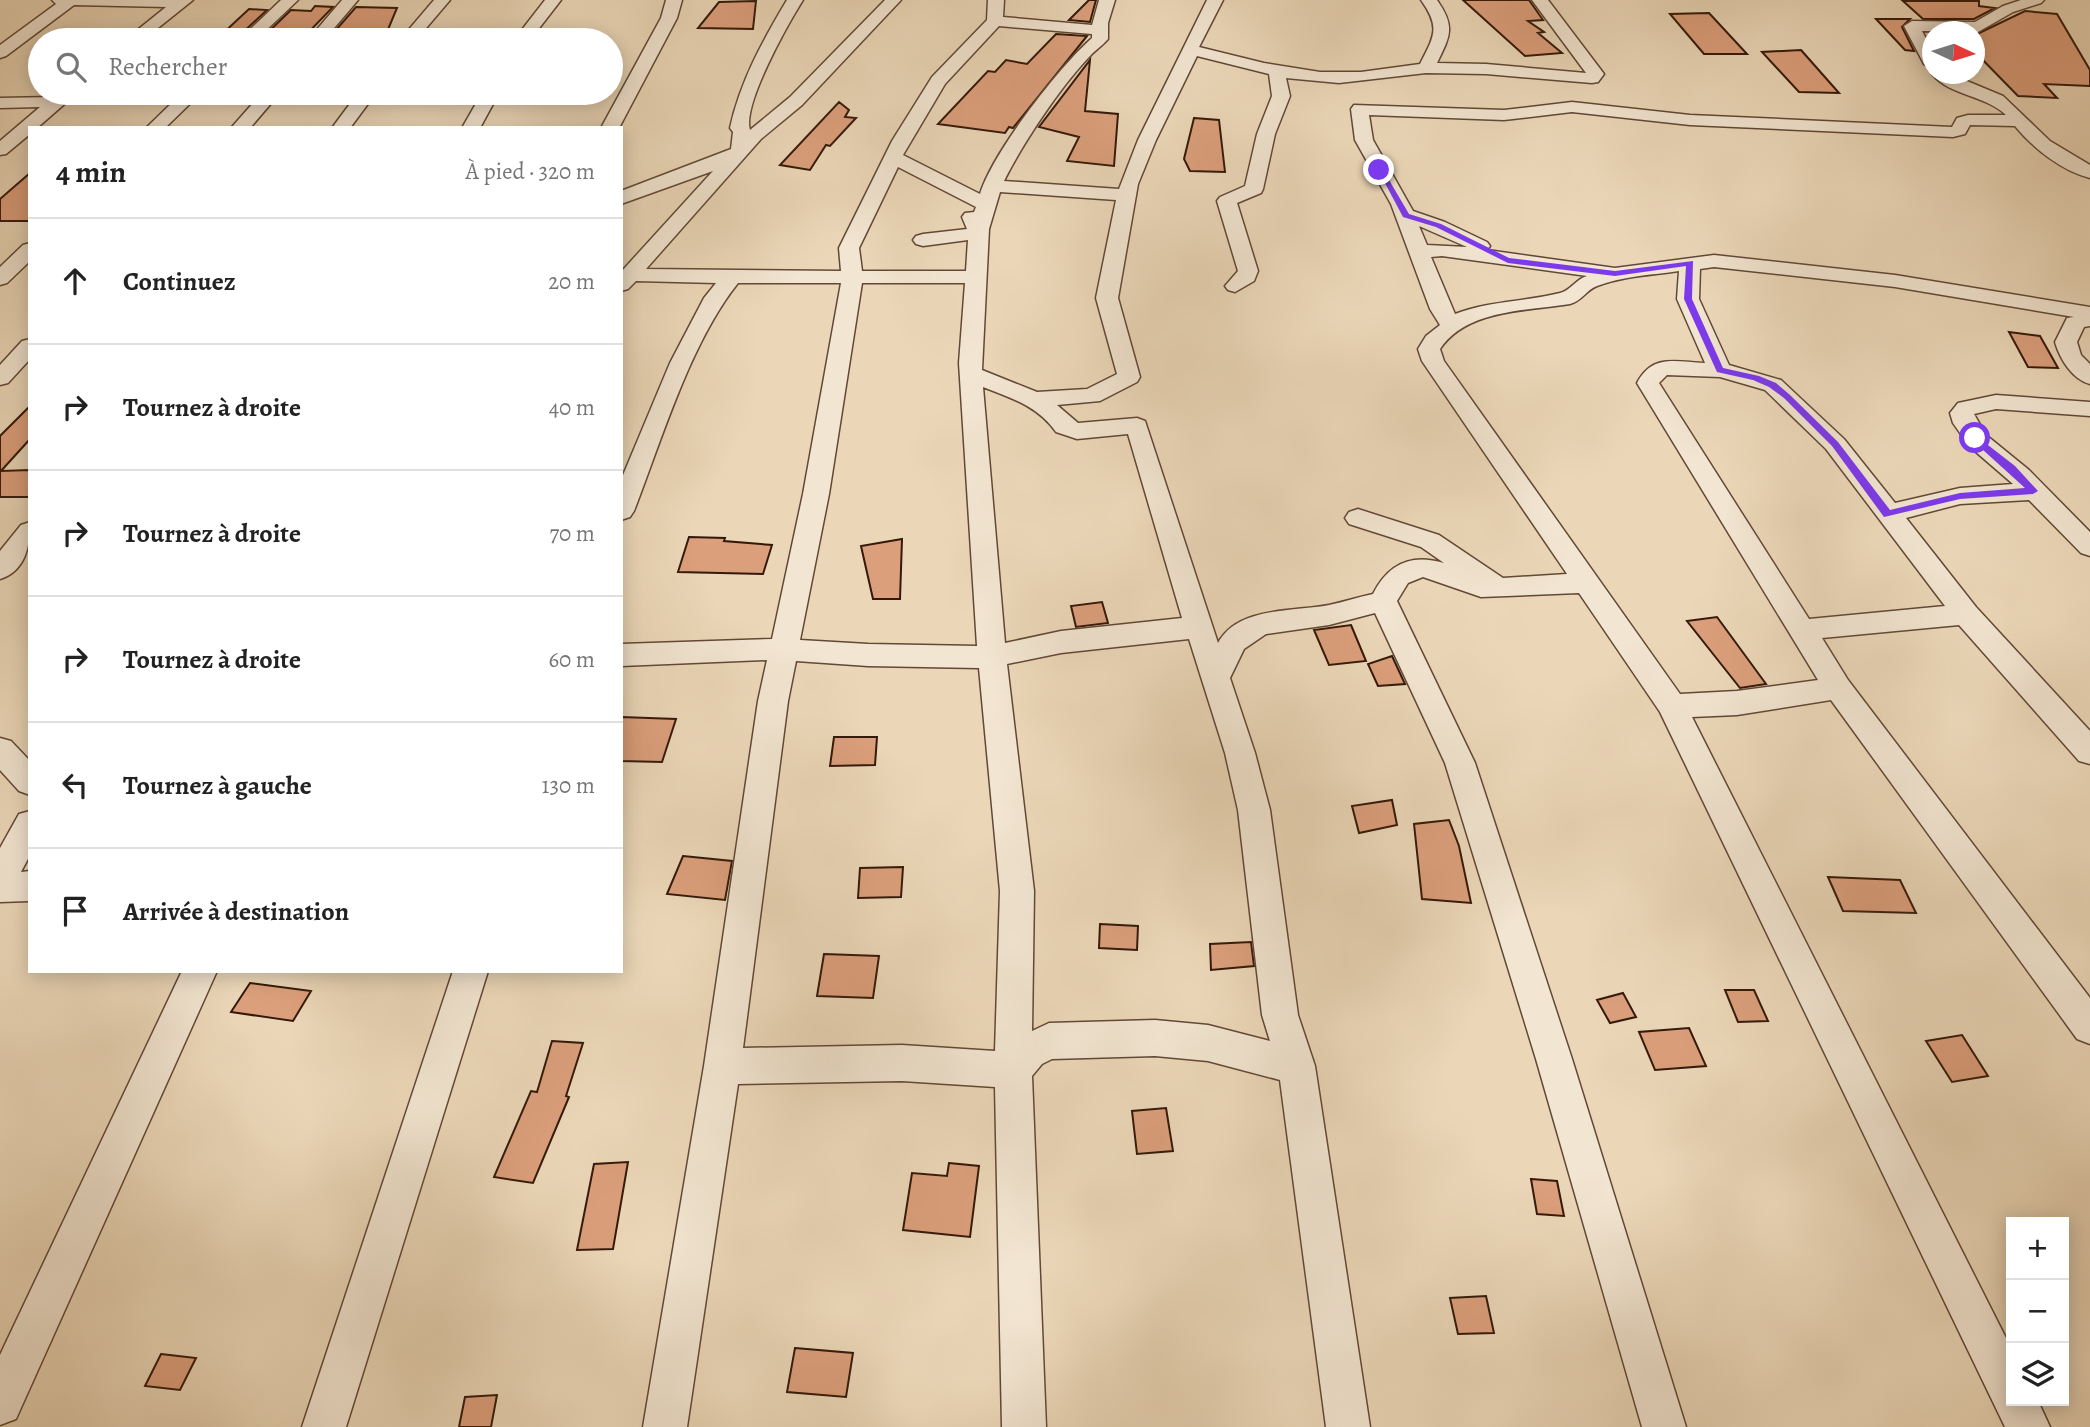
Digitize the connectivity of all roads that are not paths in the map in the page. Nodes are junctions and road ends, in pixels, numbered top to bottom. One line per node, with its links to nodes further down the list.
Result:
1 (60, 0): 2 (street)
2 (71, 0): 15 (street); 19 (street)
3 (290, 0): 21 (street)
4 (350, 0): 22 (street)
5 (442, 0): 23 (street)
6 (553, 0): 24 (street)
7 (674, 0): 35 (street)
8 (795, 0): 51 (street)
9 (893, 0): 51 (street)
10 (1107, 0): 25 (street)
11 (1215, 0): 28 (street)
12 (1429, 0): 30 (street)
13 (1540, 0): 30 (street)
14 (2036, 0): 17 (street)
15 (182, 2): 20 (street)
16 (995, 11): 25 (street); 52 (street)
17 (1985, 23)
18 (1922, 26): 27 (street)
19 (33, 28)
20 (148, 28)
21 (260, 28)
22 (326, 28)
23 (418, 28)
24 (531, 28)
25 (1101, 30): 55 (street)
26 (28, 32): 29 (street)
27 (1922, 44)
28 (1190, 49): 31 (street); 56 (street)
29 (0, 53)
30 (1426, 68): 31 (street)
31 (1277, 72): 70 (street)
32 (1957, 84): 42 (street)
33 (28, 100): 34 (street)
34 (0, 103)
35 (623, 104)
36 (53, 105): 44 (street)
37 (179, 105): 45 (street)
38 (260, 105): 46 (street)
39 (358, 105): 47 (street)
40 (484, 105): 48 (street)
41 (622, 105): 49 (street)
42 (2020, 121): 53 (street); 58 (street)
43 (28, 126): 50 (street)
44 (28, 126)
45 (157, 126)
46 (242, 126)
47 (342, 126)
48 (472, 126)
49 (611, 126)
50 (0, 150)
51 (740, 152): 57 (street); 69 (street)
52 (893, 157): 54 (street); 67 (street)
53 (2090, 173)
54 (960, 191): 55 (street); 59 (street)
55 (989, 195): 56 (street); 59 (street)
56 (1127, 195): 79 (street)
57 (623, 197)
58 (1406, 215): 61 (street); 62 (street)
59 (979, 233): 65 (street); 65 (street)
60 (28, 251): 68 (street)
61 (1418, 251): 62 (street); 73 (street)
62 (1508, 261): 64 (street)
63 (1690, 263): 64 (street); 71 (street); 75 (street)
64 (1622, 272): 73 (street)
65 (976, 274): 67 (street); 76 (street)
66 (732, 277): 67 (street); 69 (street); 82 (street)
67 (852, 278): 94 (street)
68 (0, 279)
69 (626, 280)
70 (1235, 286)
71 (2090, 313)
72 (2090, 319): 77 (street)
73 (1451, 326): 88 (street)
74 (28, 348): 78 (street)
75 (1720, 370): 83 (street); 93 (street)
76 (971, 374): 79 (street); 96 (street)
77 (2090, 377)
78 (0, 378)
79 (1035, 399): 92 (street)
80 (2090, 409): 81 (street)
81 (2033, 491): 83 (street); 86 (street)
82 (623, 506)
83 (1887, 514): 91 (street)
84 (1358, 518): 89 (street)
85 (28, 534): 87 (street)
86 (2090, 547)
87 (0, 569)
88 (1589, 583): 89 (street); 99 (street)
89 (1498, 586): 90 (street)
90 (1383, 601): 97 (street); 120 (street)
91 (1966, 614): 93 (street); 101 (street)
92 (1199, 627): 96 (street); 97 (street)
93 (1801, 630): 98 (street)
94 (782, 649): 95 (street); 96 (street); 110 (street)
95 (623, 655)
96 (992, 657): 112 (street)
97 (1216, 678): 111 (street)
98 (1838, 688): 99 (street); 109 (street)
99 (1672, 706): 113 (street)
100 (0, 750): 102 (street)
101 (2090, 752)
102 (28, 780)
103 (28, 828): 104 (street)
104 (0, 878)
105 (28, 886): 106 (street)
106 (0, 887)
107 (199, 973): 114 (street)
108 (470, 973): 116 (street)
109 (2090, 1027)
110 (722, 1066): 112 (street); 117 (street)
111 (1297, 1066): 112 (street); 119 (street)
112 (1013, 1070): 118 (street)
113 (2006, 1384)
114 (0, 1403)
115 (2018, 1406): 121 (street)
116 (324, 1427)
117 (665, 1427)
118 (1024, 1427)
119 (1348, 1427)
120 (1664, 1427)
121 (2028, 1427)

